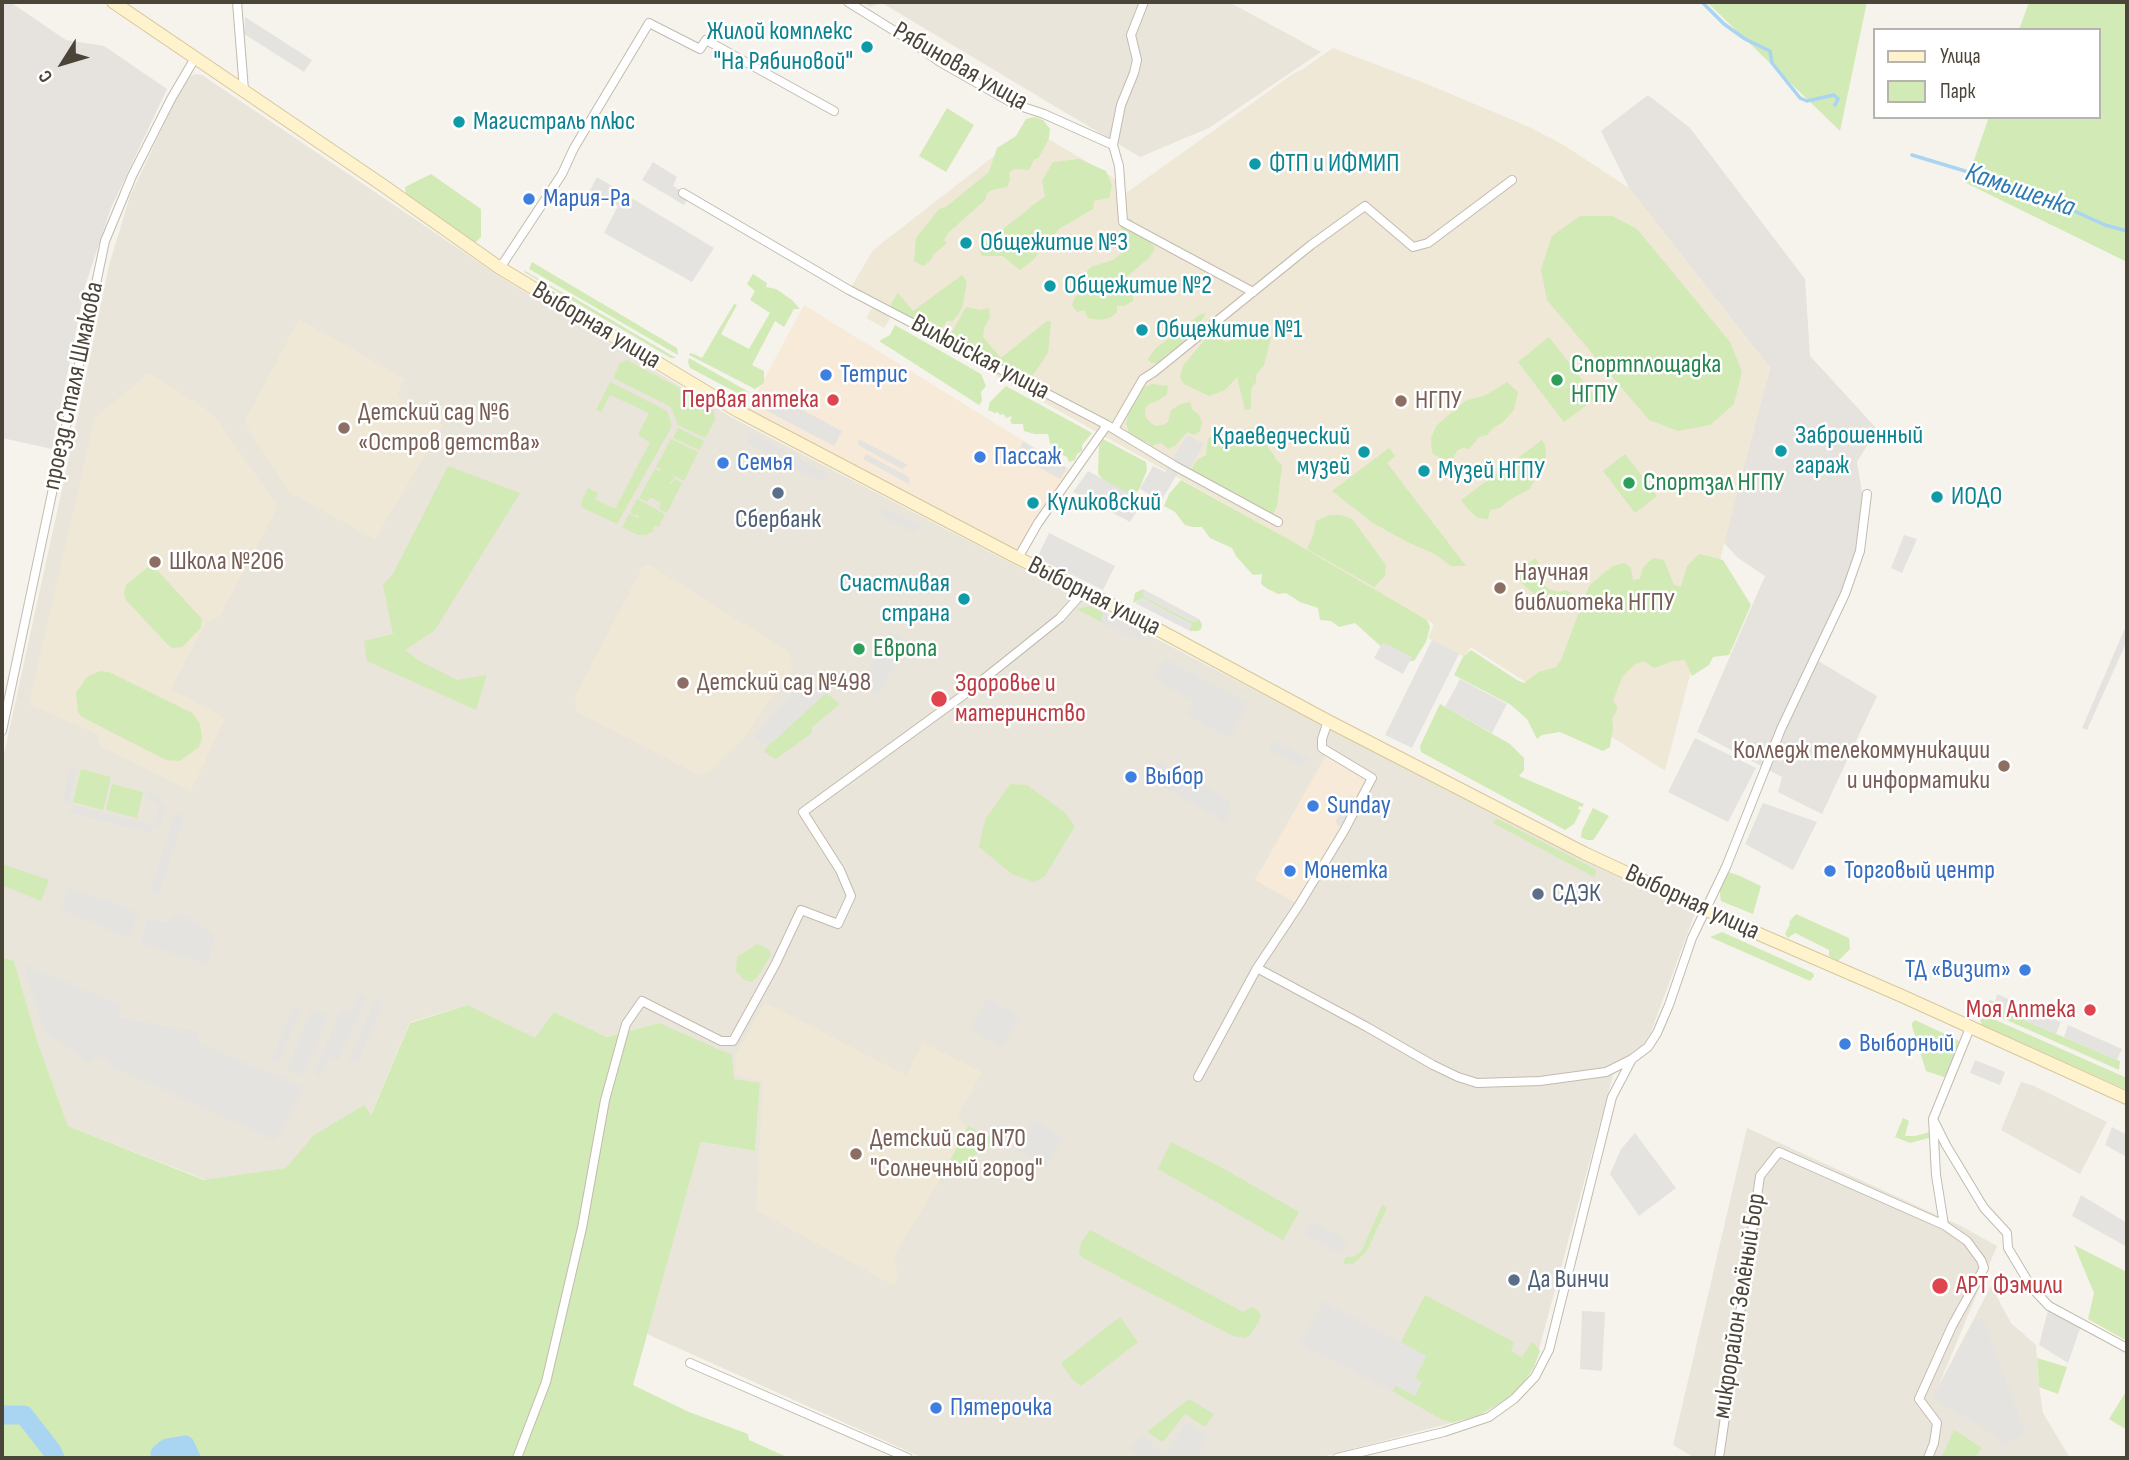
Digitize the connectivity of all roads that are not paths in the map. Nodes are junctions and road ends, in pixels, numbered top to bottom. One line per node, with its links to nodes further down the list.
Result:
1 (113, 2): 5 (main road, Выборная улица)
2 (237, 2): 6 (street)
3 (848, 2): 8 (street, Рябиновая улица)
4 (1144, 2): 8 (street)
5 (195, 58): 6 (main road, Выборная улица); 19 (street, проезд Сталя Шмакова)
6 (244, 90): 11 (main road, Выборная улица)
7 (834, 111): 11 (street)
8 (1113, 145): 12 (street)
9 (1512, 180): 12 (street)
10 (683, 193): 13 (street, Вилюйская улица)
11 (500, 268): 16 (main road, Выборная улица)
12 (1252, 292): 13 (street)
13 (1110, 427): 15 (street, Вилюйская улица); 16 (street)
14 (1867, 494): 20 (street)
15 (1278, 522)
16 (1018, 558): 17 (main road, Выборная улица)
17 (1084, 591): 18 (main road, Выборная улица); 30 (street)
18 (1328, 721): 20 (main road, Выборная улица); 21 (street)
19 (2, 732)
20 (1705, 909): 22 (main road, Выборная улица); 23 (street)
21 (1257, 968): 23 (street); 24 (street)
22 (1970, 1028): 25 (main road, Выборная улица); 26 (street)
23 (1632, 1059): 32 (street)
24 (1198, 1077)
25 (2127, 1098)
26 (1933, 1119): 27 (street); 28 (street)
27 (1944, 1225): 33 (street, микрорайон Зелёный Бор); 34 (street, микрорайон Зелёный Бор)
28 (2127, 1348)
29 (690, 1363): 31 (street)
30 (517, 1458)
31 (908, 1458)
32 (1338, 1458)
33 (1719, 1458)
34 (1928, 1458)

